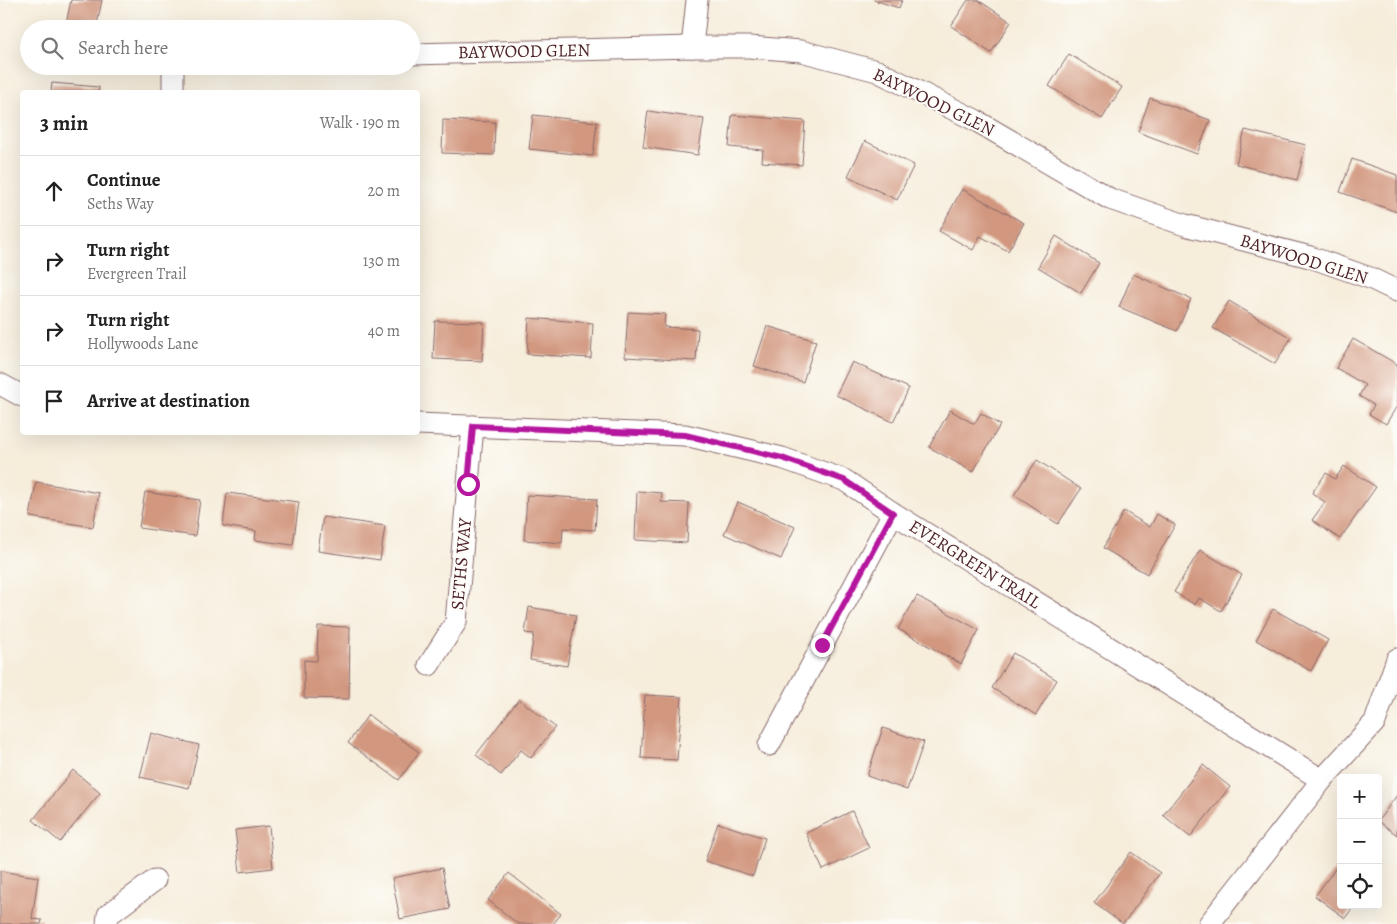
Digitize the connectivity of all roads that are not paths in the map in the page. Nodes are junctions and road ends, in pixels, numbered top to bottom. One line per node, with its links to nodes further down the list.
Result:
1 (697, 0): 2 (street)
2 (692, 47): 3 (street, BAYWOOD GLEN); 6 (street, BAYWOOD GLEN)
3 (420, 54)
4 (174, 75): 5 (street)
5 (173, 90)
6 (1397, 291)
7 (0, 384): 8 (street)
8 (20, 395)
9 (420, 424): 10 (street, EVERGREEN TRAIL)
10 (473, 426): 11 (street, EVERGREEN TRAIL); 13 (street, SETHS WAY)
11 (893, 513): 14 (street); 15 (street, EVERGREEN TRAIL)
12 (1397, 659): 15 (street)
13 (429, 665)
14 (769, 745)
15 (1322, 780): 18 (street)
16 (155, 880): 17 (street)
17 (107, 924)
18 (1209, 924)

